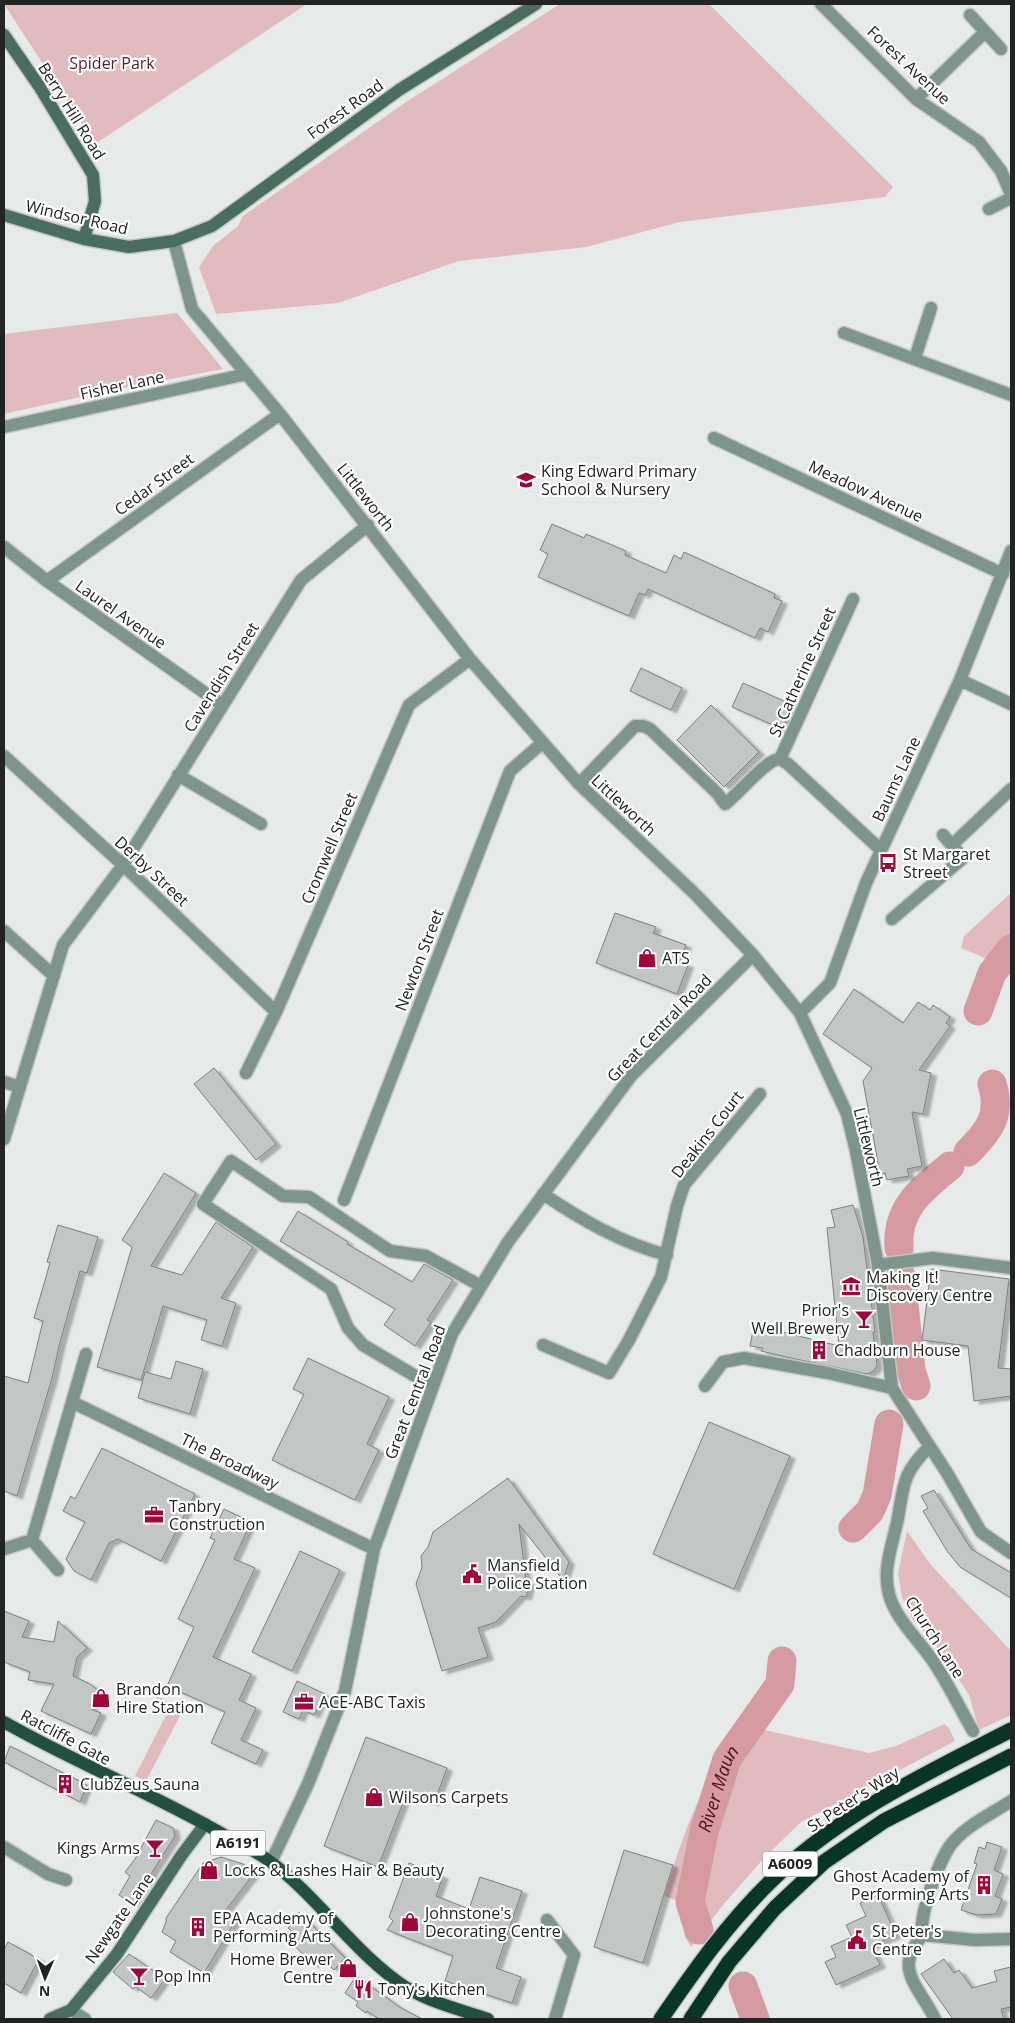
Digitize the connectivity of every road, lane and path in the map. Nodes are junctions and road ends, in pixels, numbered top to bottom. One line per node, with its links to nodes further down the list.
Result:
1 (536, 4): 13 (main road, Forest Road)
2 (821, 4): 7 (street, Forest Avenue)
3 (970, 15): 4 (street)
4 (985, 32): 6 (street); 7 (street)
5 (4, 35): 12 (main road, Berry Hill Road)
6 (1001, 49)
7 (916, 99): 8 (street, Forest Avenue)
8 (1011, 194)
9 (1011, 198): 10 (street)
10 (989, 209)
11 (4, 215): 12 (main road, Windsor Road)
12 (84, 239): 13 (main road, Windsor Road)
13 (174, 241): 17 (street, Littleworth)
14 (931, 308): 16 (street)
15 (844, 333): 16 (street)
16 (915, 358): 18 (street)
17 (246, 374): 19 (street, Littleworth); 20 (street, Fisher Lane)
18 (1011, 395)
19 (280, 414): 22 (street, Littleworth); 26 (street, Cedar Street)
20 (4, 427)
21 (714, 438): 25 (street, Meadow Avenue)
22 (368, 525): 28 (street, Littleworth); 31 (street, Cavendish Street)
23 (4, 547): 26 (street, Laurel Avenue)
24 (1011, 551): 25 (street, Baums Lane)
25 (1003, 574): 29 (street, Baums Lane)
26 (47, 581): 31 (street, Laurel Avenue)
27 (853, 599): 34 (street, St Catherine Street)
28 (470, 659): 32 (street, Littleworth); 47 (street, Cromwell Street)
29 (960, 680): 30 (street); 41 (street, Baums Lane)
30 (1011, 704)
31 (222, 705): 35 (street, Cavendish Street)
32 (542, 743): 36 (street, Littleworth); 55 (street, Newton Street)
33 (4, 756): 42 (street, Derby Street)
34 (780, 759): 36 (street); 41 (street)
35 (178, 775): 38 (street); 42 (street, Cavendish Street)
36 (579, 784): 45 (street, Littleworth)
37 (1011, 790): 40 (street)
38 (260, 824)
39 (943, 835): 40 (street)
40 (952, 845): 43 (street)
41 (881, 850): 48 (street, Baums Lane)
42 (123, 865): 46 (street, Cavendish Street); 47 (street, Derby Street)
43 (892, 919)
44 (4, 931): 46 (street)
45 (753, 955): 48 (street, Littleworth); 54 (street, Great Central Road)
46 (54, 976): 51 (street, Cavendish Street)
47 (276, 1012): 49 (street, Cromwell Street)
48 (800, 1013): 57 (street, Littleworth)
49 (246, 1073)
50 (4, 1082): 51 (street)
51 (20, 1087): 53 (street, Cavendish Street)
52 (760, 1094): 56 (street, Deakins Court)
53 (4, 1139)
54 (543, 1194): 56 (street); 59 (street, Great Central Road)
55 (344, 1200)
56 (667, 1255): 60 (street, Deakins Court)
57 (878, 1265): 58 (street); 64 (street, Littleworth)
58 (1011, 1268)
59 (481, 1286): 62 (street, Great Central Road); 62 (street)
60 (543, 1345)
61 (86, 1354): 65 (street)
62 (432, 1386): 69 (street, Great Central Road)
63 (705, 1386): 64 (street)
64 (892, 1388): 66 (street, Littleworth)
65 (72, 1402): 67 (street); 69 (street, The Broadway)
66 (929, 1447): 70 (street, Littleworth); 73 (street, Church Lane)
67 (32, 1540): 68 (street); 71 (street)
68 (4, 1549)
69 (374, 1549): 79 (street, Great Central Road)
70 (1011, 1553)
71 (58, 1570)
72 (4, 1722): 77 (main road, Ratcliffe Gate / A6191)
73 (973, 1730)
74 (1011, 1730): 89 (highway, St Peter's Way / A6009)
75 (1011, 1756): 90 (highway, A6009)
76 (1011, 1801): 82 (street)
77 (205, 1824): 79 (main road, Ratcliffe Gate / A6191); 84 (main road, Newgate Lane)
78 (4, 1847): 80 (street)
79 (271, 1862): 87 (main road, Ratcliffe Gate / A6191)
80 (66, 1880)
81 (547, 1920): 88 (street)
82 (923, 1935): 83 (street); 91 (street)
83 (1011, 1939)
84 (71, 2010): 85 (main road, Newgate Lane); 86 (street)
85 (50, 2019)
86 (85, 2019)
87 (488, 2019)
88 (555, 2019)
89 (661, 2019)
90 (691, 2019)
91 (935, 2019)

